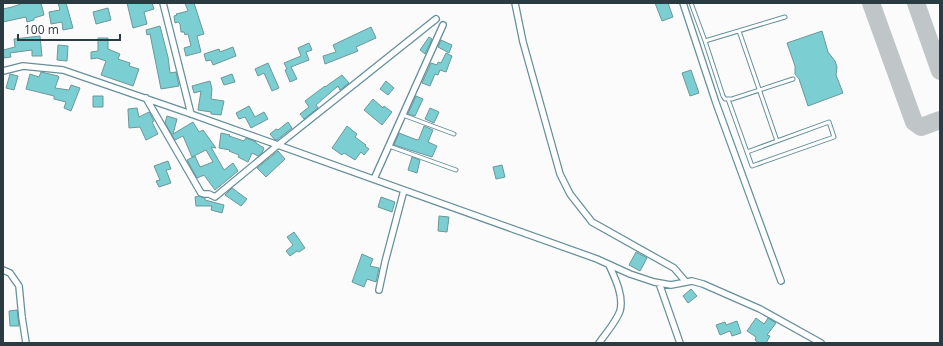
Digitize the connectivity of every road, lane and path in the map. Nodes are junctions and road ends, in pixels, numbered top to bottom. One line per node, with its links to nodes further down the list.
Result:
1 (163, 3): 15 (street)
2 (515, 3): 28 (street)
3 (683, 3): 27 (street)
4 (691, 3): 9 (lane)
5 (785, 17): 8 (lane)
6 (436, 19): 19 (street)
7 (443, 26): 16 (street)
8 (739, 31): 9 (lane); 12 (lane)
9 (705, 41): 14 (lane)
10 (3, 72): 13 (street)
11 (793, 79): 12 (lane)
12 (759, 90): 14 (lane); 18 (lane)
13 (146, 98): 15 (street); 19 (street)
14 (728, 99): 21 (lane)
15 (191, 114): 19 (street)
16 (403, 115): 17 (lane); 20 (street)
17 (454, 134)
18 (776, 141): 21 (lane); 21 (lane)
19 (278, 145): 23 (street)
20 (389, 146): 22 (lane); 23 (street)
21 (747, 152)
22 (456, 170)
23 (374, 179): 24 (street)
24 (404, 190): 25 (street); 30 (street)
25 (609, 265): 29 (street); 32 (street)
26 (3, 270): 31 (street)
27 (781, 280)
28 (686, 282): 29 (street); 34 (street)
29 (659, 283): 33 (street)
30 (379, 290)
31 (26, 343)
32 (599, 343)
33 (680, 343)
34 (821, 343)

